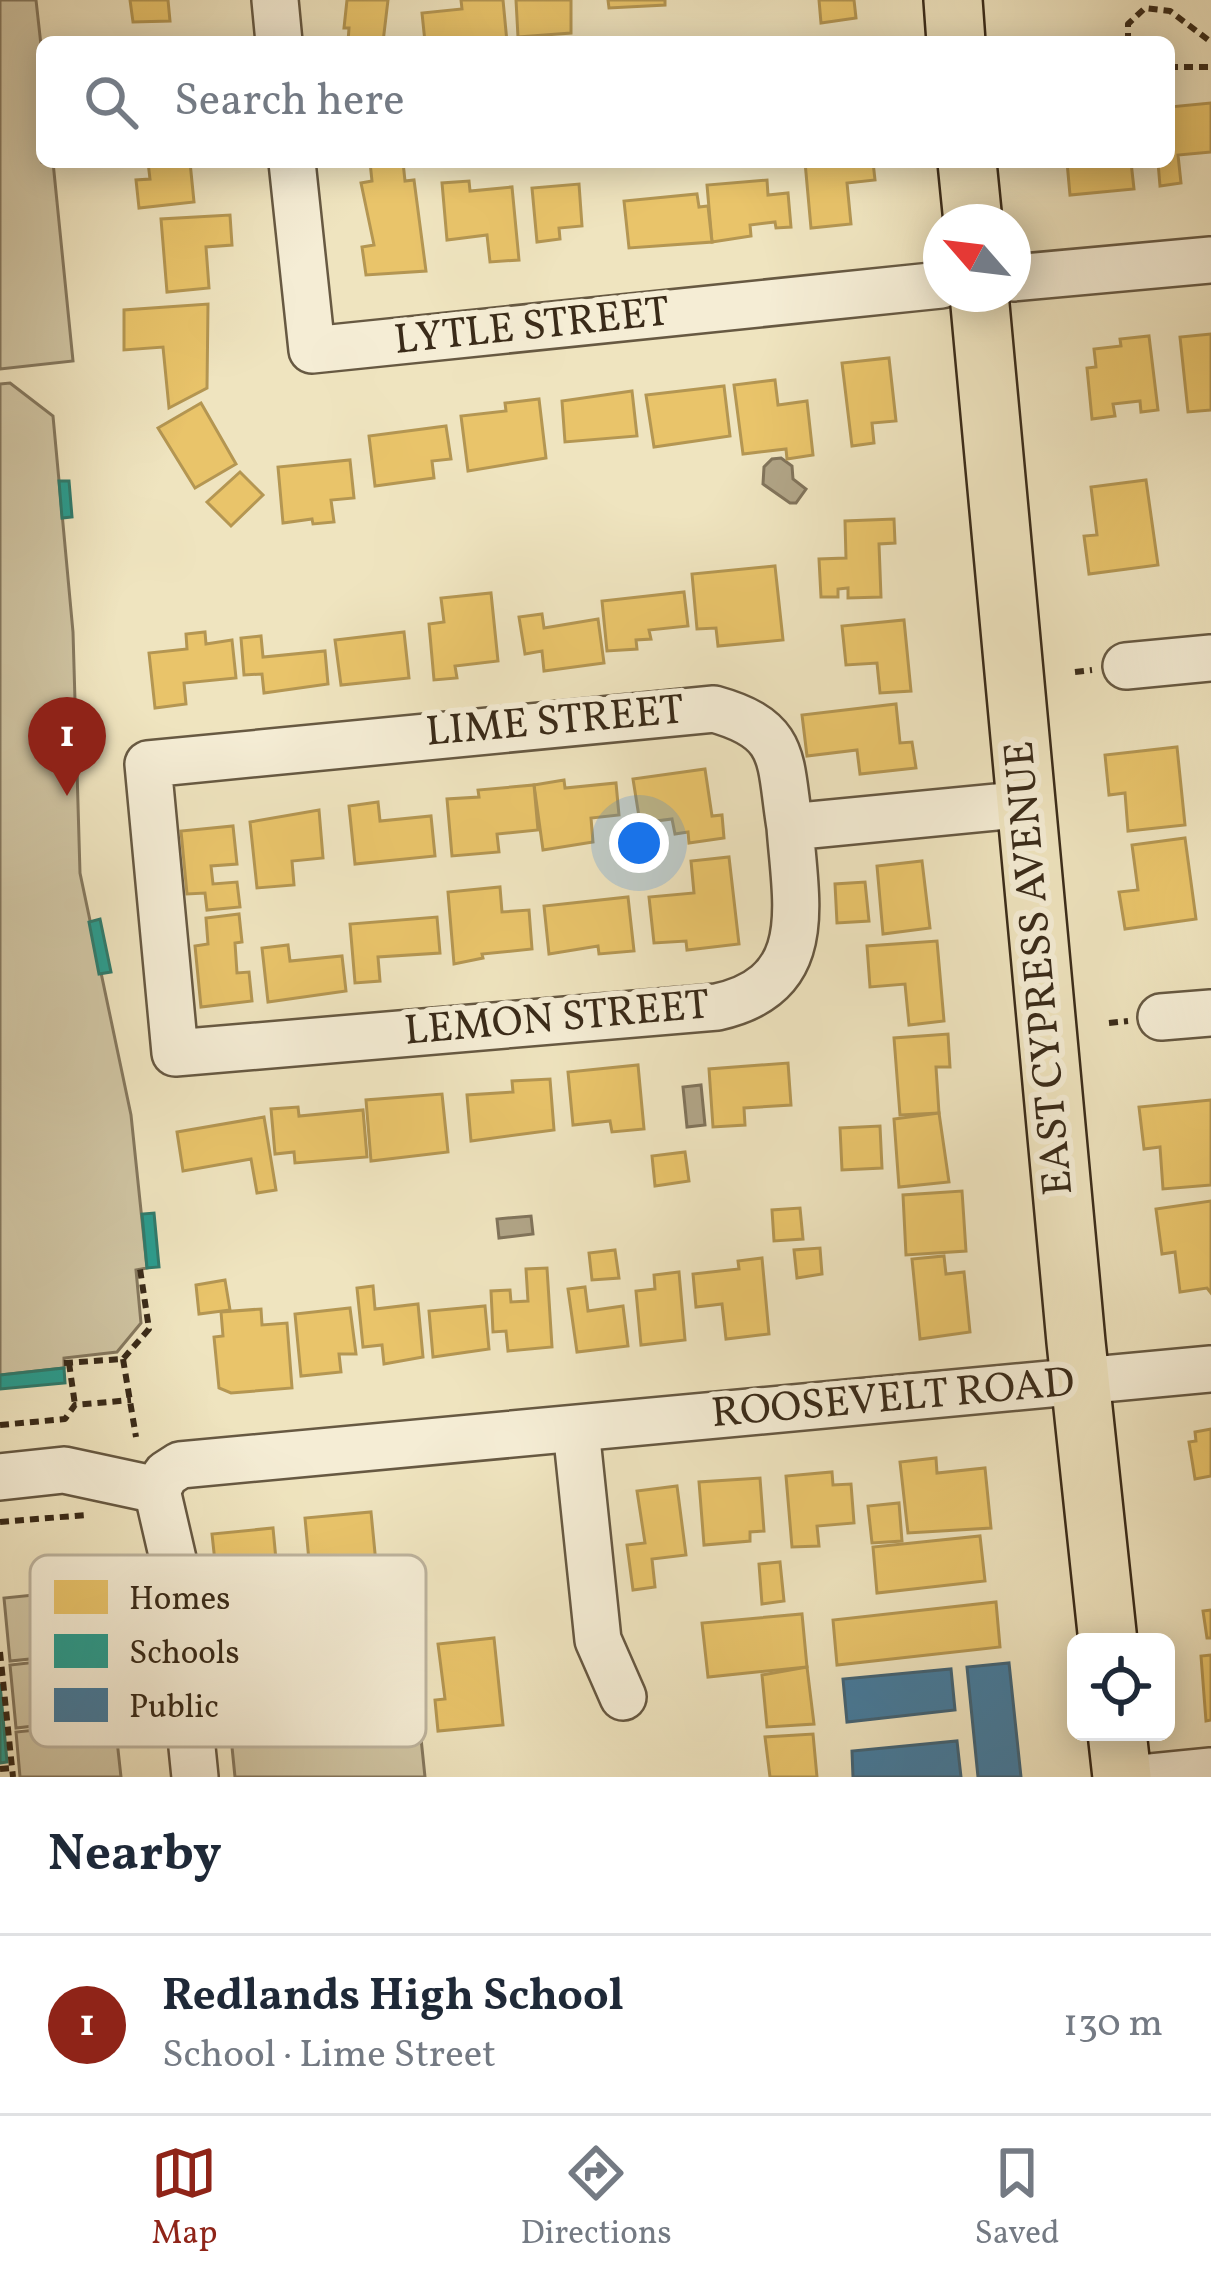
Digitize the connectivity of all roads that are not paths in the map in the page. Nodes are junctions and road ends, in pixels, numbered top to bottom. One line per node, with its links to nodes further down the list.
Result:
1 (275, 0): 3 (street)
2 (952, 0): 4 (main road)
3 (278, 36)
4 (955, 36)
5 (293, 168): 10 (street, LYTLE STREET)
6 (968, 168): 7 (main road)
7 (972, 204)
8 (1211, 260): 9 (street)
9 (1031, 276)
10 (923, 287)
11 (982, 312): 14 (main road, EAST CYPRESS AVENUE)
12 (1211, 658): 13 (street)
13 (1126, 666)
14 (1026, 803): 15 (street); 20 (main road, EAST CYPRESS AVENUE)
15 (790, 827): 18 (street, LEMON STREET); 18 (street, LIME STREET)
16 (1211, 1013): 17 (street)
17 (1161, 1017)
18 (175, 1053)
19 (1211, 1369): 20 (street, ROOSEVELT ROAD)
20 (1081, 1383): 21 (street, ROOSEVELT ROAD); 25 (main road, EAST CYPRESS AVENUE)
21 (575, 1429): 23 (street, ROOSEVELT ROAD); 26 (street)
22 (0, 1477): 23 (street)
23 (157, 1490): 24 (street)
24 (172, 1555)
25 (1107, 1633)
26 (623, 1696)
27 (1118, 1741): 31 (main road)
28 (192, 1747): 30 (street)
29 (1211, 1771): 32 (street)
30 (195, 1777)
31 (1122, 1777)
32 (1151, 1777)

